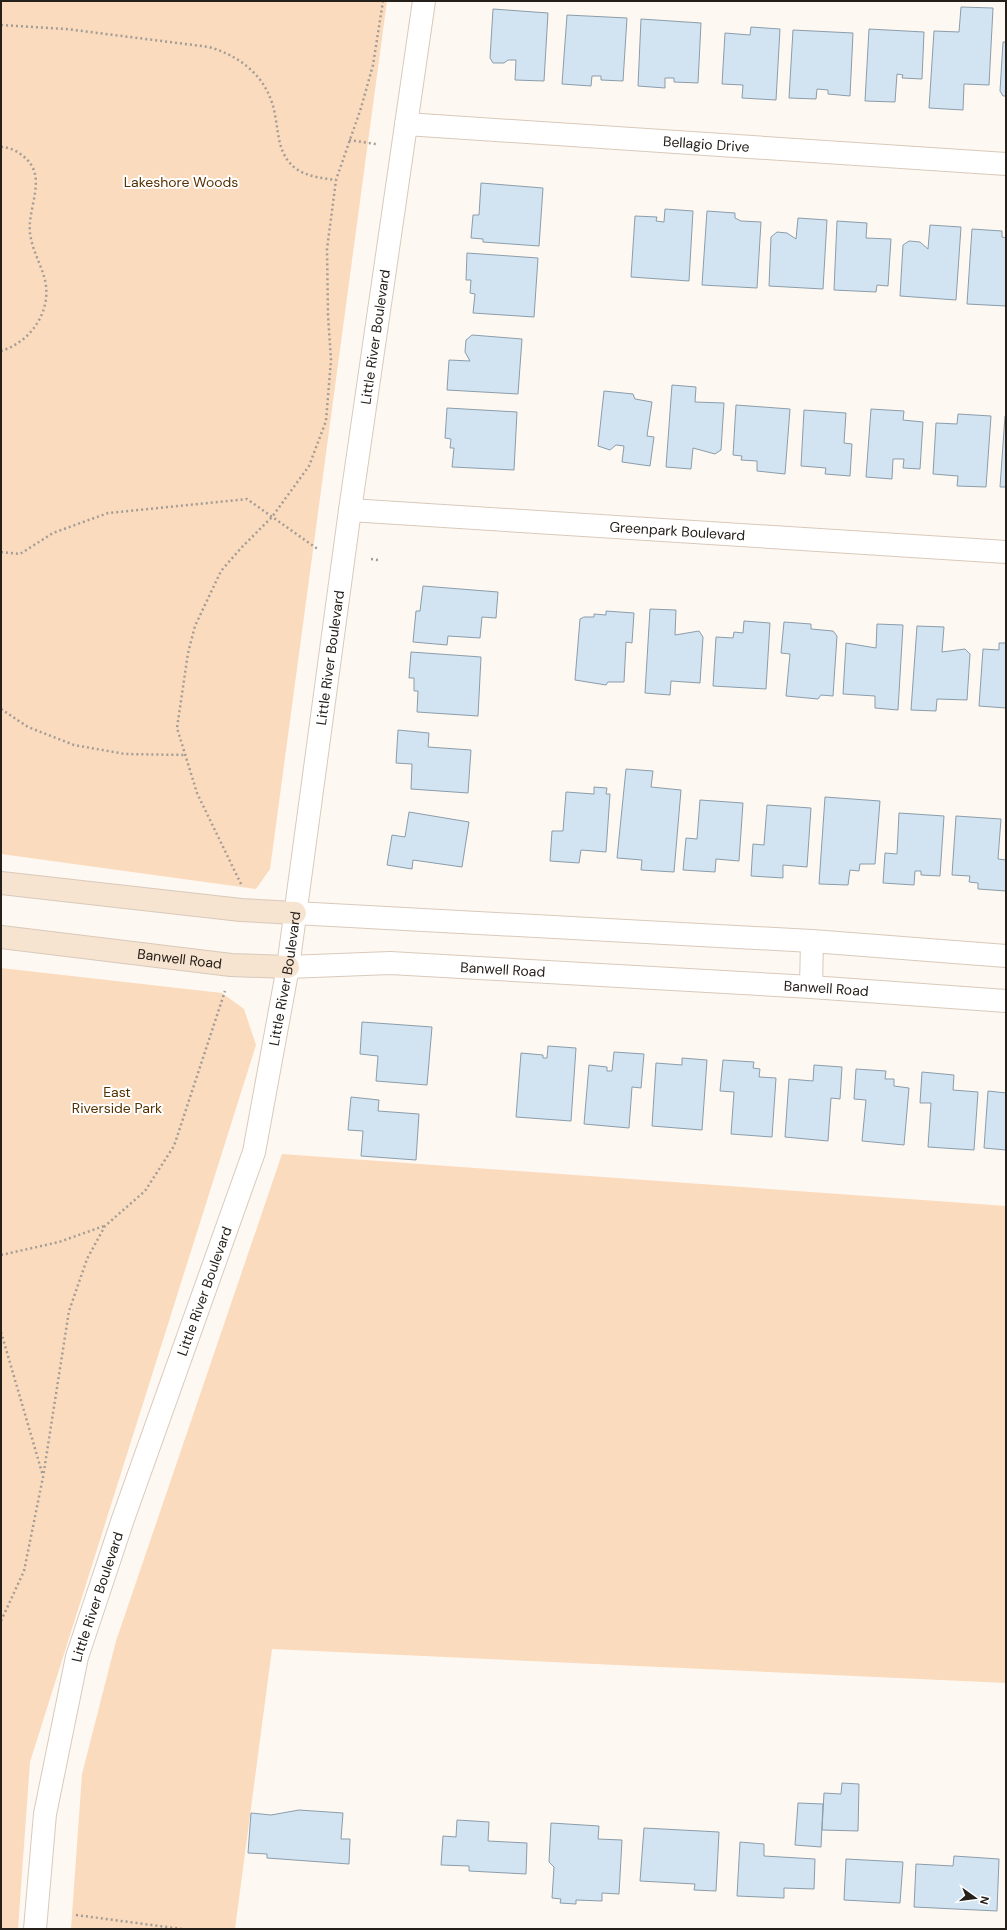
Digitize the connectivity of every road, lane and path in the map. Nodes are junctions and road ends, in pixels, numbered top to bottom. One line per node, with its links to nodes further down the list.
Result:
1 (383, 1): 7 (path)
2 (424, 1): 4 (street, Little River Boulevard)
3 (1, 25): 7 (path)
4 (406, 124): 6 (street, Bellagio Drive); 9 (street, Little River Boulevard)
5 (1, 147): 8 (path)
6 (1006, 164)
7 (336, 180): 10 (path)
8 (1, 351)
9 (350, 510): 13 (street, Greenpark Boulevard); 18 (street, Little River Boulevard)
10 (272, 517): 11 (path); 12 (path); 15 (path)
11 (319, 550)
12 (1, 552)
13 (1006, 552)
14 (1, 709): 15 (path)
15 (186, 755): 17 (path)
16 (1, 883): 18 (main road)
17 (241, 883)
18 (295, 913): 20 (street); 22 (street, Little River Boulevard)
19 (1, 937): 22 (main road, Banwell Road)
20 (812, 941): 21 (street); 23 (street)
21 (1006, 956)
22 (288, 967): 23 (street, Banwell Road); 32 (street, Little River Boulevard)
23 (811, 987): 25 (street, Banwell Road)
24 (226, 991): 26 (path)
25 (1006, 1001)
26 (105, 1226): 27 (path); 29 (path)
27 (1, 1255)
28 (1, 1332): 29 (path)
29 (43, 1477): 30 (path)
30 (1, 1621)
31 (76, 1915): 33 (path)
32 (35, 1929)
33 (182, 1929)

